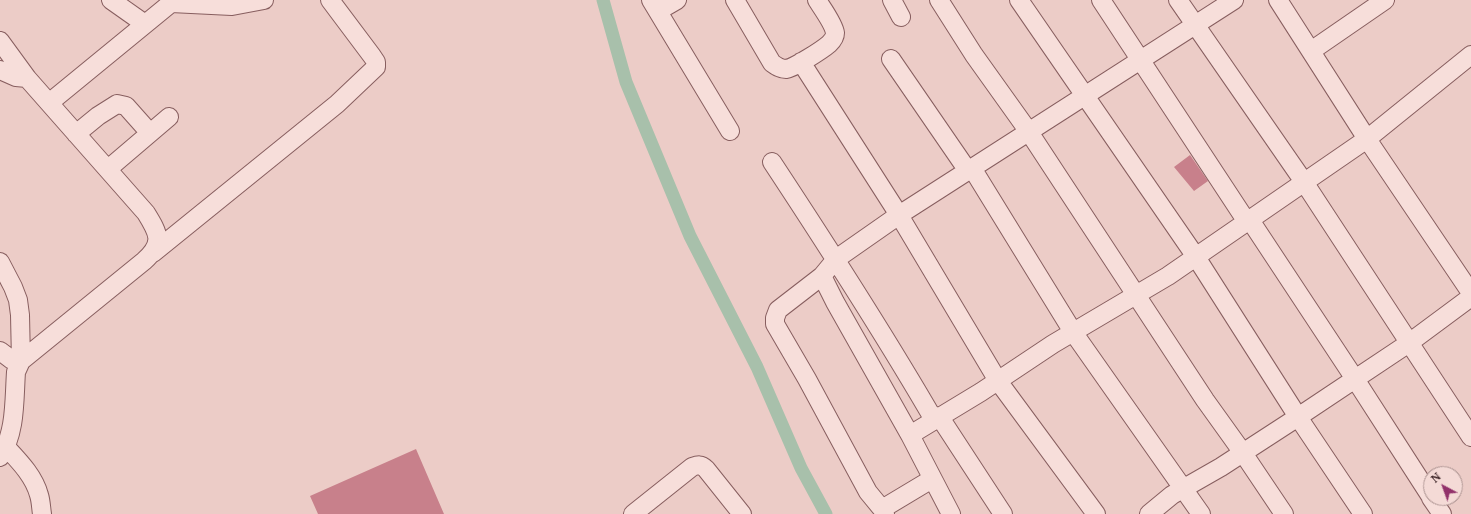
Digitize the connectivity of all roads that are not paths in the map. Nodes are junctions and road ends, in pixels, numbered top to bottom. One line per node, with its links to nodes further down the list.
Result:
1 (111, 0): 18 (street)
2 (264, 0): 15 (street)
3 (330, 0): 42 (street)
4 (678, 0): 16 (street)
5 (735, 0): 25 (street)
6 (817, 0): 25 (street)
7 (892, 0): 17 (street)
8 (939, 0): 32 (street)
9 (1019, 0): 28 (street)
10 (1101, 0): 24 (street)
11 (1178, 0): 19 (street)
12 (1234, 0): 19 (street)
13 (1278, 0): 21 (street)
14 (1385, 0): 21 (street)
15 (173, 2): 18 (street)
16 (655, 6): 31 (street)
17 (901, 18)
18 (145, 24): 29 (street)
19 (1195, 25): 24 (street); 39 (street)
20 (0, 41): 27 (street)
21 (1311, 51): 35 (street)
22 (1471, 55): 35 (street)
23 (891, 59): 38 (street)
24 (1140, 60): 28 (street); 41 (street)
25 (801, 62): 40 (street)
26 (0, 70): 27 (street)
27 (27, 78): 29 (street)
28 (1084, 96): 32 (street); 43 (street)
29 (49, 103): 34 (street)
30 (169, 117): 33 (street)
31 (730, 131)
32 (1029, 132): 38 (street); 49 (street)
33 (150, 133): 34 (street); 37 (street)
34 (76, 134): 37 (street)
35 (1367, 138): 39 (street); 48 (street)
36 (772, 162): 44 (street)
37 (108, 169): 42 (street)
38 (970, 170): 40 (street); 51 (street)
39 (1304, 182): 41 (street); 52 (street)
40 (899, 215): 44 (street); 55 (street)
41 (1248, 221): 43 (street); 54 (street)
42 (153, 253): 53 (street)
43 (1196, 257): 49 (street); 56 (street)
44 (836, 259): 46 (street); 57 (street)
45 (0, 262): 53 (street)
46 (822, 276): 58 (street); 65 (street)
47 (0, 284): 53 (street)
48 (1471, 293)
49 (1136, 295): 51 (street); 61 (street)
50 (1471, 297): 52 (street)
51 (1073, 332): 55 (street); 64 (street)
52 (1409, 343): 54 (street); 59 (street)
53 (12, 361): 60 (street)
54 (1355, 379): 56 (street); 63 (street)
55 (998, 381): 57 (street); 71 (street)
56 (1298, 417): 61 (street); 75 (street)
57 (937, 418): 58 (street); 70 (street)
58 (910, 435): 62 (street)
59 (1471, 437)
60 (3, 452): 66 (street)
61 (1243, 453): 64 (street); 74 (street)
62 (932, 479): 65 (street); 69 (street)
63 (1423, 485)
64 (1184, 489): 72 (street); 73 (street)
65 (884, 512)
66 (42, 514)
67 (633, 514): 68 (street)
68 (742, 514)
69 (951, 514)
70 (1003, 514)
71 (1096, 514)
72 (1149, 514)
73 (1201, 514)
74 (1284, 514)
75 (1363, 514)

